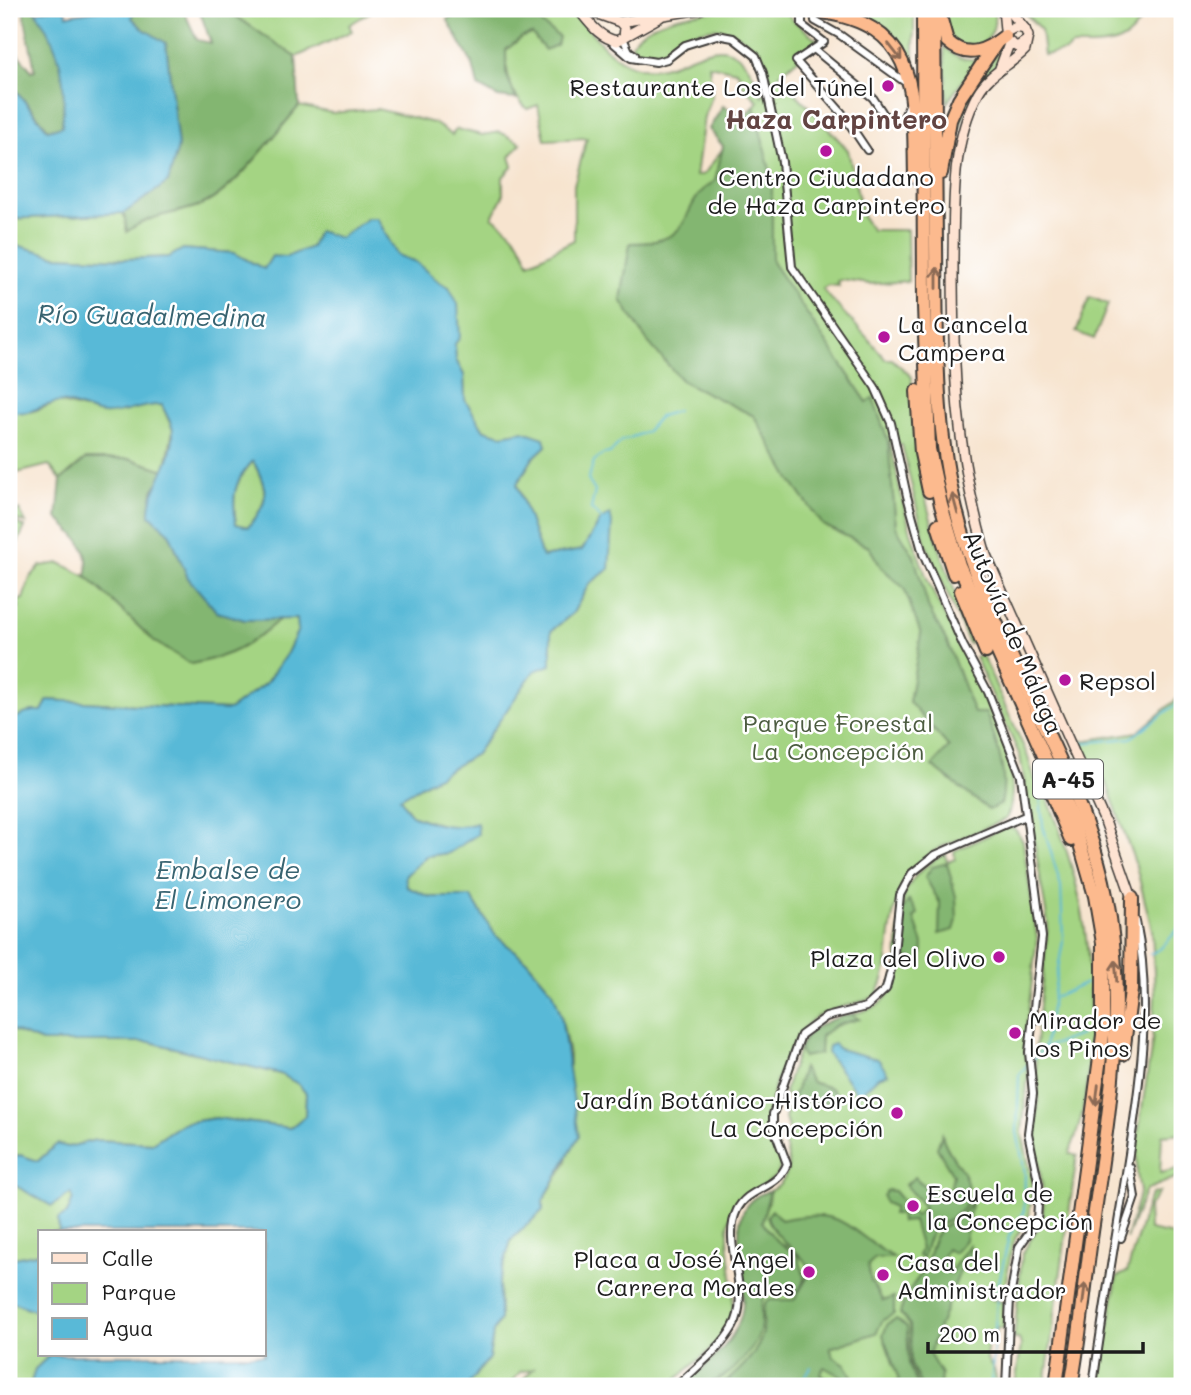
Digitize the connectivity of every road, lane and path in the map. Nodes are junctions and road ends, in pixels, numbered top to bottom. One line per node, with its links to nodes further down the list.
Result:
1 (578, 9): 12 (street)
2 (584, 9): 9 (street)
3 (701, 9): 8 (street)
4 (923, 9): 23 (highway, Autovía de Málaga / A-45)
5 (936, 9): 13 (highway); 21 (highway, Autovía de Málaga / A-45)
6 (1005, 9): 10 (street); 13 (street)
7 (813, 10): 15 (street); 18 (street); 18 (highway, one-way to 18)
8 (664, 15): 9 (street); 11 (street)
9 (616, 21): 11 (street); 12 (street)
10 (1024, 29): 13 (street); 14 (street)
11 (623, 37): 12 (street); 16 (street)
12 (608, 38): 16 (street)
13 (1004, 39): 14 (street); 17 (street); 21 (highway)
14 (1026, 41): 17 (street)
15 (815, 50): 19 (street); 20 (street)
16 (643, 60): 22 (street)
17 (1000, 68): 24 (street)
18 (911, 85): 19 (highway)
19 (913, 103): 23 (highway)
20 (867, 150)
21 (936, 187): 25 (highway, Autovía de Málaga / A-45, one-way to 21)
22 (1025, 816): 28 (street); 29 (street)
23 (1091, 881): 30 (highway, Autovía de Málaga / A-45, one-way to 30)
24 (1132, 898): 25 (highway); 26 (street)
25 (1111, 1098): 31 (highway, Autovía de Málaga / A-45, one-way to 25)
26 (1129, 1154): 27 (street); 27 (street)
27 (1114, 1260): 32 (street)
28 (677, 1386)
29 (1006, 1386)
30 (1056, 1386)
31 (1071, 1386)
32 (1093, 1386)

